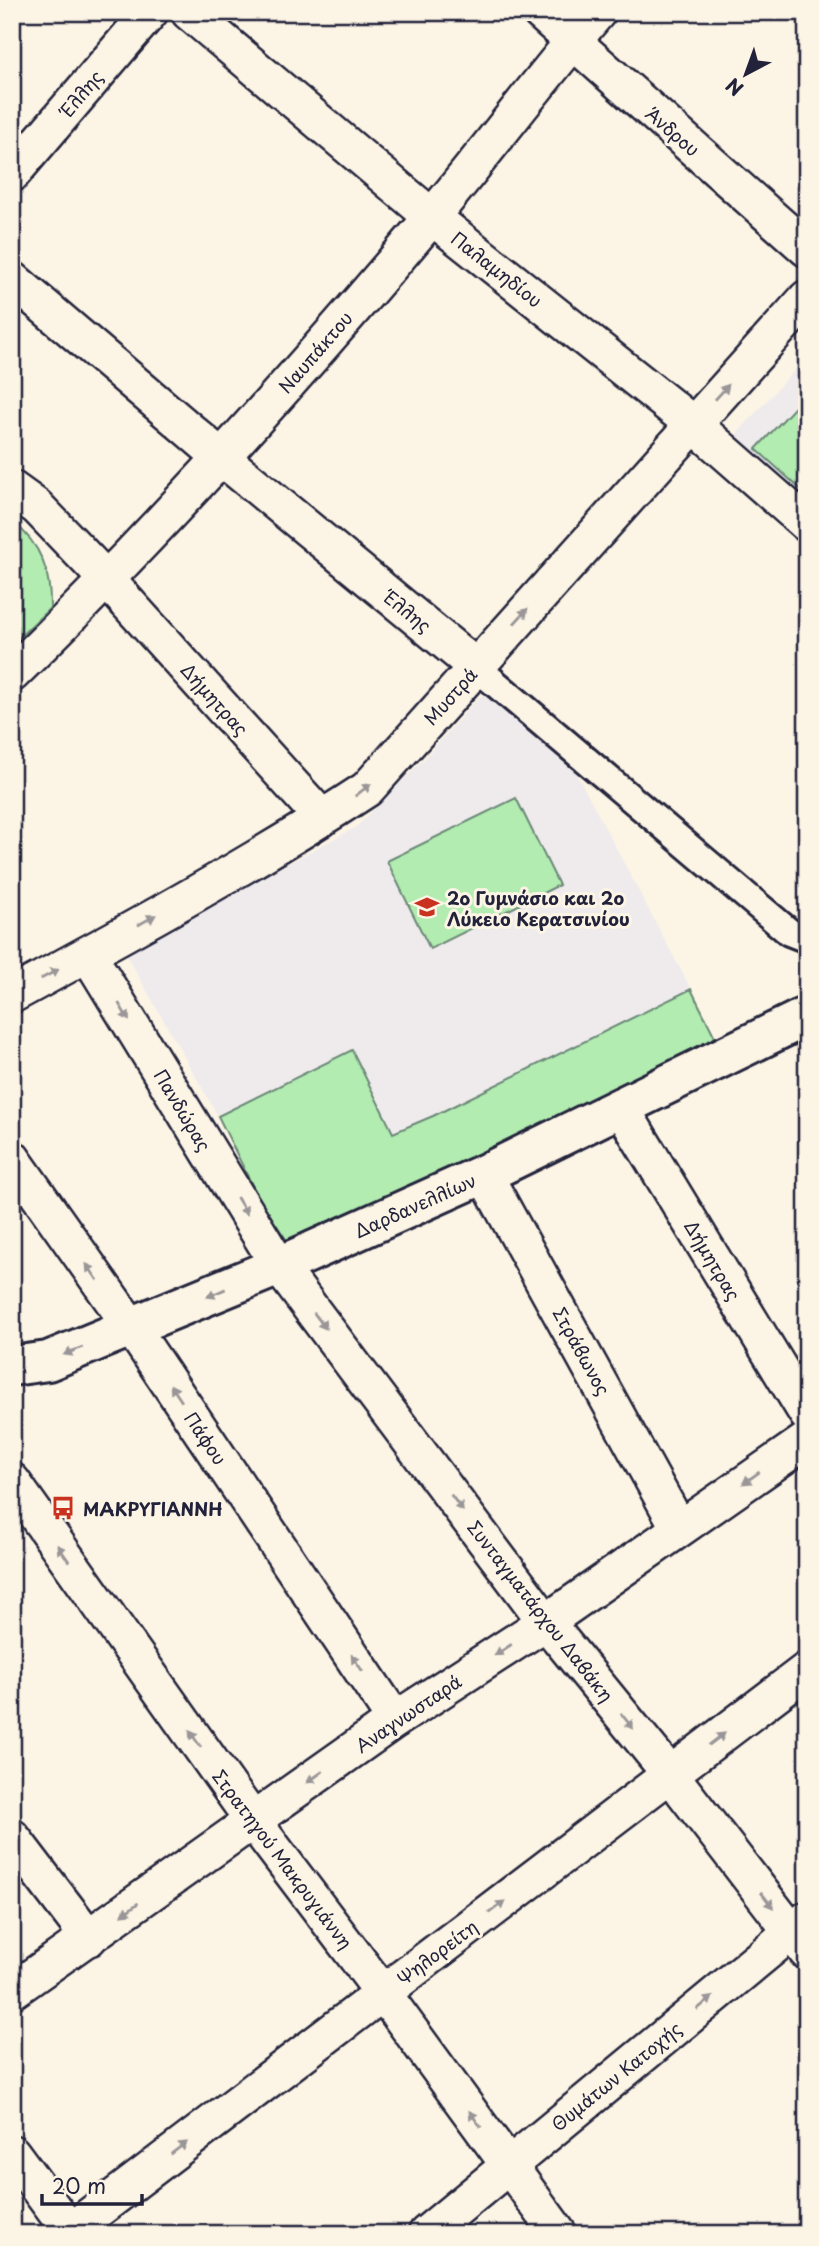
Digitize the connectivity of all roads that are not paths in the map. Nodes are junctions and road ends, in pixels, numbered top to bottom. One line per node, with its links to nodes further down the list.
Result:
1 (150, 12): 6 (street, Έλλης)
2 (190, 12): 7 (street, Παλαμηδίου)
3 (540, 12): 5 (street, Άνδρου)
4 (598, 12): 5 (street, Ναυπάκτου)
5 (572, 42): 7 (street, Ναυπάκτου); 8 (street, Άνδρου)
6 (12, 174)
7 (432, 217): 11 (street, Παλαμηδίου); 12 (street, Ναυπάκτου)
8 (807, 249)
9 (12, 279): 12 (street, Έλλης)
10 (807, 298): 11 (street, Μυστρά, one-way to 10)
11 (693, 425): 14 (street, Παλαμηδίου); 16 (street, Μυστρά, one-way to 11)
12 (222, 458): 15 (street, Ναυπάκτου); 16 (street, Έλλης)
13 (12, 489): 15 (street, Δήμητρας)
14 (807, 524)
15 (107, 580): 17 (street, Ναυπάκτου); 18 (street, Δήμητρας)
16 (476, 667): 18 (street, Μυστρά, one-way to 16); 19 (street, Έλλης)
17 (12, 674)
18 (322, 818): 20 (street, Μυστρά, one-way to 18)
19 (807, 939)
20 (88, 954): 21 (street, Μυστρά, one-way to 20); 26 (street, Πανδώρας, one-way to 26)
21 (12, 995)
22 (807, 1016): 23 (street, Δαρδανελλίων)
23 (620, 1106): 25 (street, Δαρδανελλίων); 29 (street, Δήμητρας)
24 (12, 1158): 27 (street, Πάφου, one-way to 24)
25 (484, 1174): 26 (street, Δαρδανελλίων); 32 (street, Στράβωνος)
26 (279, 1266): 27 (street, Δαρδανελλίων, one-way to 27); 33 (street, Συνταγματάρχου Δαβάκη, one-way to 33)
27 (132, 1328): 28 (street, Δαρδανελλίων, one-way to 28); 35 (street, Πάφου, one-way to 27)
28 (12, 1366)
29 (807, 1414)
30 (807, 1440): 32 (street, Αναγνωσταρά, one-way to 32)
31 (12, 1481): 37 (street, Στρατηγού Μακρυγιάννη, one-way to 31)
32 (679, 1528): 33 (street, Αναγνωσταρά)
33 (546, 1622): 35 (street, Αναγνωσταρά, one-way to 35); 36 (street, Συνταγματάρχου Δαβάκη, one-way to 36)
34 (807, 1670): 36 (street, Ψηλορείτη, one-way to 34)
35 (395, 1720): 37 (street, Αναγνωσταρά, one-way to 37)
36 (670, 1774): 39 (street, Συνταγματάρχου Δαβάκη, one-way to 39); 42 (street, Ψηλορείτη, one-way to 36)
37 (253, 1821): 40 (street, Αναγνωσταρά, one-way to 40); 42 (street, Στρατηγού Μακρυγιάννη)
38 (12, 1837): 40 (street)
39 (802, 1934): 44 (street, Θυμάτων Κατοχής, one-way to 39)
40 (89, 1938): 41 (street, Αναγνωσταρά)
41 (12, 1991)
42 (383, 1993): 44 (street, Στρατηγού Μακρυγιάννη, one-way to 42); 45 (street, Ψηλορείτη, one-way to 42)
43 (12, 2153): 45 (street)
44 (508, 2165): 46 (street, Θυμάτων Κατοχής); 47 (street, Στρατηγού Μακρυγιάννη)
45 (69, 2233)
46 (426, 2234)
47 (559, 2234)

